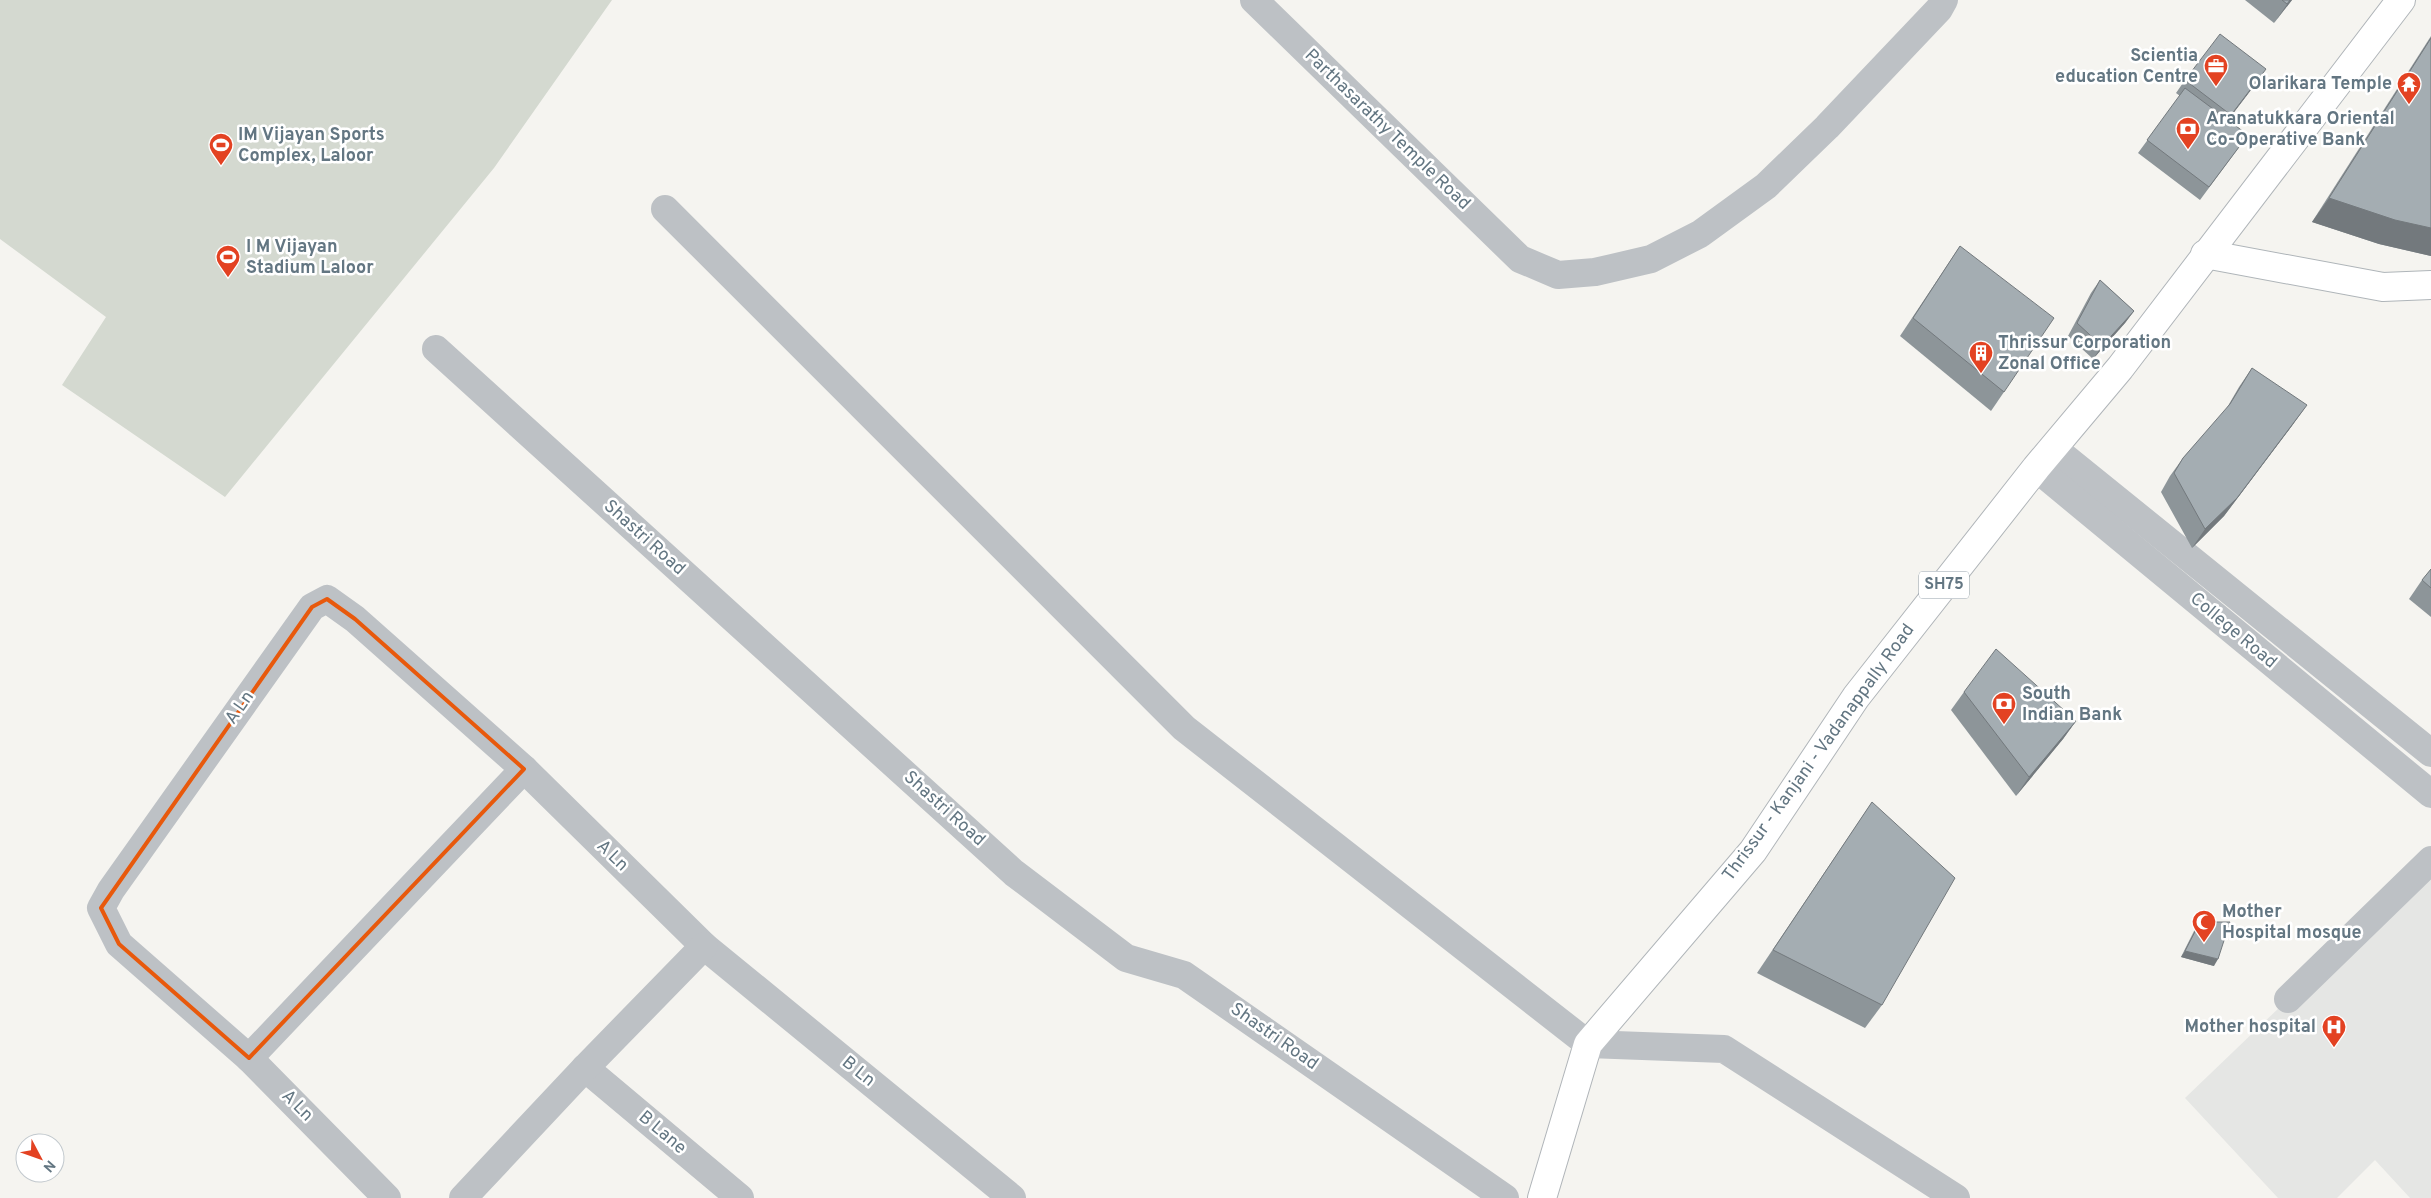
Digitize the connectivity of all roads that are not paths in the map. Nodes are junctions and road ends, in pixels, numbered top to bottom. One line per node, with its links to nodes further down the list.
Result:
1 (1254, 0): 2 (street, Parthasarathy Temple Road)
2 (1944, 0)
3 (2401, 0): 5 (main road, Thrissur - Kanjani - Vadanappally Road / SH75)
4 (665, 209): 15 (street)
5 (2205, 254): 6 (main road); 8 (main road, Thrissur - Kanjani - Vadanappally Road / SH75)
6 (2431, 285)
7 (436, 349): 22 (street, Shastri Road)
8 (2044, 458): 9 (street); 11 (street, College Road); 15 (main road, Thrissur - Kanjani - Vadanappally Road / SH75)
9 (2431, 753)
10 (524, 769): 13 (street, A Ln); 16 (street); 16 (street, A Ln)
11 (2431, 794)
12 (2431, 860): 14 (street)
13 (704, 946): 17 (street); 21 (street, B Ln)
14 (2288, 999)
15 (1588, 1044): 23 (main road, Thrissur - Kanjani - Vadanappally Road / SH75); 24 (street)
16 (250, 1058): 18 (street, A Ln)
17 (585, 1068): 19 (street); 20 (street, B Lane)
18 (387, 1198)
19 (463, 1198)
20 (740, 1198)
21 (1012, 1198)
22 (1505, 1198)
23 (1542, 1198)
24 (1956, 1198)

